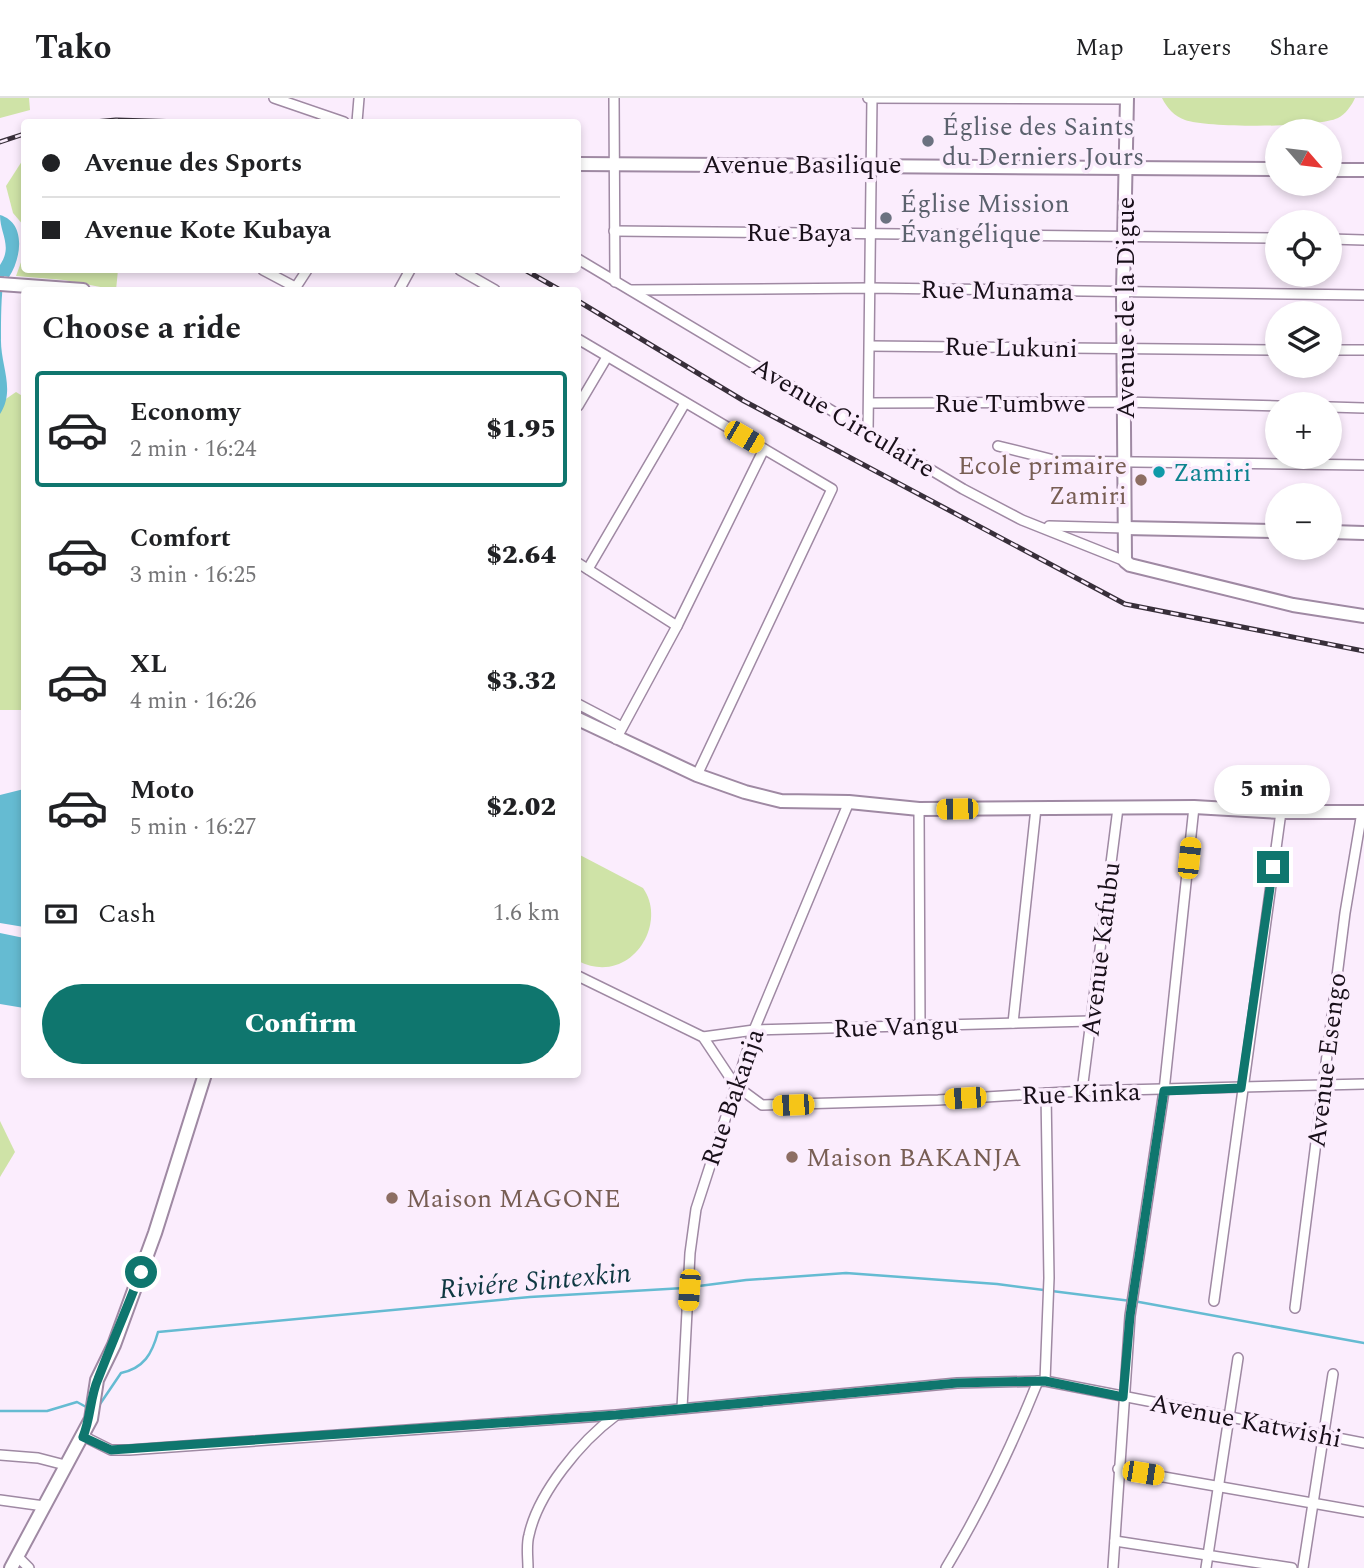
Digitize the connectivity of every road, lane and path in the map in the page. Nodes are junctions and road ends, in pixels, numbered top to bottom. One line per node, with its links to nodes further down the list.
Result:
1 (274, 98): 7 (street)
2 (359, 98): 8 (street)
3 (614, 98): 10 (street)
4 (866, 98): 5 (street)
5 (872, 98): 6 (street); 11 (street)
6 (1127, 98): 12 (street, Avenue de la Digue)
7 (335, 119)
8 (357, 119)
9 (581, 164): 10 (street, Avenue Basilique)
10 (613, 164): 11 (street, Avenue Basilique); 16 (street)
11 (872, 164): 12 (street, Avenue Basilique); 17 (street)
12 (1126, 167): 13 (street, Avenue Basilique); 18 (street, Avenue de la Digue)
13 (1265, 169)
14 (1342, 170): 15 (street)
15 (1364, 170)
16 (614, 231): 17 (street, Rue Baya); 25 (street)
17 (871, 232): 18 (street, Rue Baya); 30 (street)
18 (1126, 235): 19 (street, Rue Baya); 32 (street, Avenue de la Digue)
19 (1265, 238)
20 (1342, 239): 21 (street)
21 (1364, 240)
22 (581, 261): 25 (street, Avenue Circulaire)
23 (268, 273): 28 (street)
24 (465, 273): 29 (street)
25 (615, 282): 31 (street, Avenue Circulaire)
26 (6, 284): 27 (street)
27 (44, 287)
28 (292, 287)
29 (490, 287)
30 (870, 288): 31 (street, Rue Munama); 32 (street, Rue Munama); 35 (street)
31 (631, 290): 48 (street, Avenue Circulaire)
32 (1123, 292): 33 (street, Rue Munama); 36 (street, Avenue de la Digue)
33 (1364, 295)
34 (581, 341): 40 (street)
35 (870, 345): 36 (street, Rue Lukuni); 44 (street)
36 (1125, 349): 37 (street, Rue Lukuni); 42 (street, Avenue de la Digue)
37 (1265, 350)
38 (1342, 350): 39 (street)
39 (1364, 351)
40 (607, 357): 41 (street); 43 (street)
41 (581, 401)
42 (1124, 402): 44 (street, Rue Tumbwe); 45 (street, Rue Tumbwe); 51 (street, Avenue de la Digue)
43 (685, 403): 50 (street); 60 (street)
44 (869, 403): 48 (street)
45 (1265, 406)
46 (1342, 407): 47 (street)
47 (1364, 408)
48 (868, 430): 53 (street, Avenue Circulaire)
49 (998, 446): 51 (street)
50 (764, 449): 62 (street); 66 (street)
51 (1124, 462): 52 (street); 54 (street, Avenue de la Digue)
52 (1364, 465)
53 (1042, 526): 54 (street); 58 (street, Avenue Circulaire)
54 (1125, 528): 55 (street); 58 (street, Avenue de la Digue)
55 (1265, 531)
56 (1342, 532): 57 (street)
57 (1364, 533)
58 (1125, 561): 61 (street, Avenue Circulaire)
59 (581, 565): 60 (street)
60 (588, 569): 62 (street)
61 (1364, 616)
62 (677, 626): 65 (street)
63 (581, 706): 65 (street)
64 (581, 720): 65 (street)
65 (619, 733): 66 (street)
66 (698, 775): 67 (street)
67 (849, 802): 71 (street); 78 (street, Rue Bakanja)
68 (1194, 807): 70 (street); 72 (street); 86 (street)
69 (1036, 808): 70 (street); 71 (street); 76 (street)
70 (1118, 808): 75 (street, Avenue Kafubu)
71 (919, 810): 77 (street)
72 (1281, 812): 73 (street); 84 (street)
73 (1363, 812): 81 (street, Avenue Esengo)
74 (581, 977): 79 (street)
75 (1090, 1021): 76 (street, Rue Vangu); 85 (street, Avenue Kafubu)
76 (1013, 1023): 77 (street, Rue Vangu)
77 (920, 1026): 78 (street, Rue Vangu)
78 (754, 1030): 79 (street, Rue Vangu); 83 (street, Rue Bakanja)
79 (703, 1037): 83 (street, Rue Kinka)
80 (204, 1078): 98 (street)
81 (1323, 1084): 82 (street, Rue Kinka); 84 (street, Rue Kinka); 89 (street, Avenue Esengo)
82 (1364, 1084)
83 (735, 1085): 87 (street, Rue Kinka); 94 (street, Rue Bakanja)
84 (1241, 1088): 86 (street, Rue Kinka); 88 (street)
85 (1082, 1091): 86 (street, Rue Kinka); 87 (street, Rue Kinka)
86 (1164, 1091): 93 (street)
87 (1046, 1093): 92 (street)
88 (1214, 1301)
89 (1295, 1308)
90 (1238, 1357): 96 (street)
91 (1333, 1374): 97 (street)
92 (1042, 1381): 93 (street, Avenue Katwishi); 94 (street, Avenue Katwishi); 114 (street)
93 (1123, 1397): 96 (street, Avenue Katwishi); 102 (street)
94 (682, 1408): 95 (street, Avenue Katwishi)
95 (616, 1415): 98 (street, Avenue Katwishi); 113 (street)
96 (1229, 1417): 97 (street, Avenue Katwishi); 103 (street)
97 (1325, 1436): 99 (street, Avenue Katwishi); 105 (street)
98 (83, 1437): 101 (street)
99 (1364, 1443)
100 (0, 1455): 101 (street)
101 (65, 1465): 106 (street)
102 (1118, 1469): 103 (street); 108 (street)
103 (1220, 1486): 105 (street); 109 (street)
104 (0, 1500): 106 (street)
105 (1314, 1504): 107 (street); 118 (street)
106 (44, 1506): 110 (street)
107 (1364, 1512)
108 (1115, 1541): 109 (street); 115 (street)
109 (1208, 1553): 116 (street); 117 (street)
110 (17, 1556): 111 (street); 112 (street)
111 (11, 1568)
112 (29, 1568)
113 (528, 1568)
114 (946, 1568)
115 (1113, 1568)
116 (1206, 1568)
117 (1292, 1568)
118 (1303, 1568)

